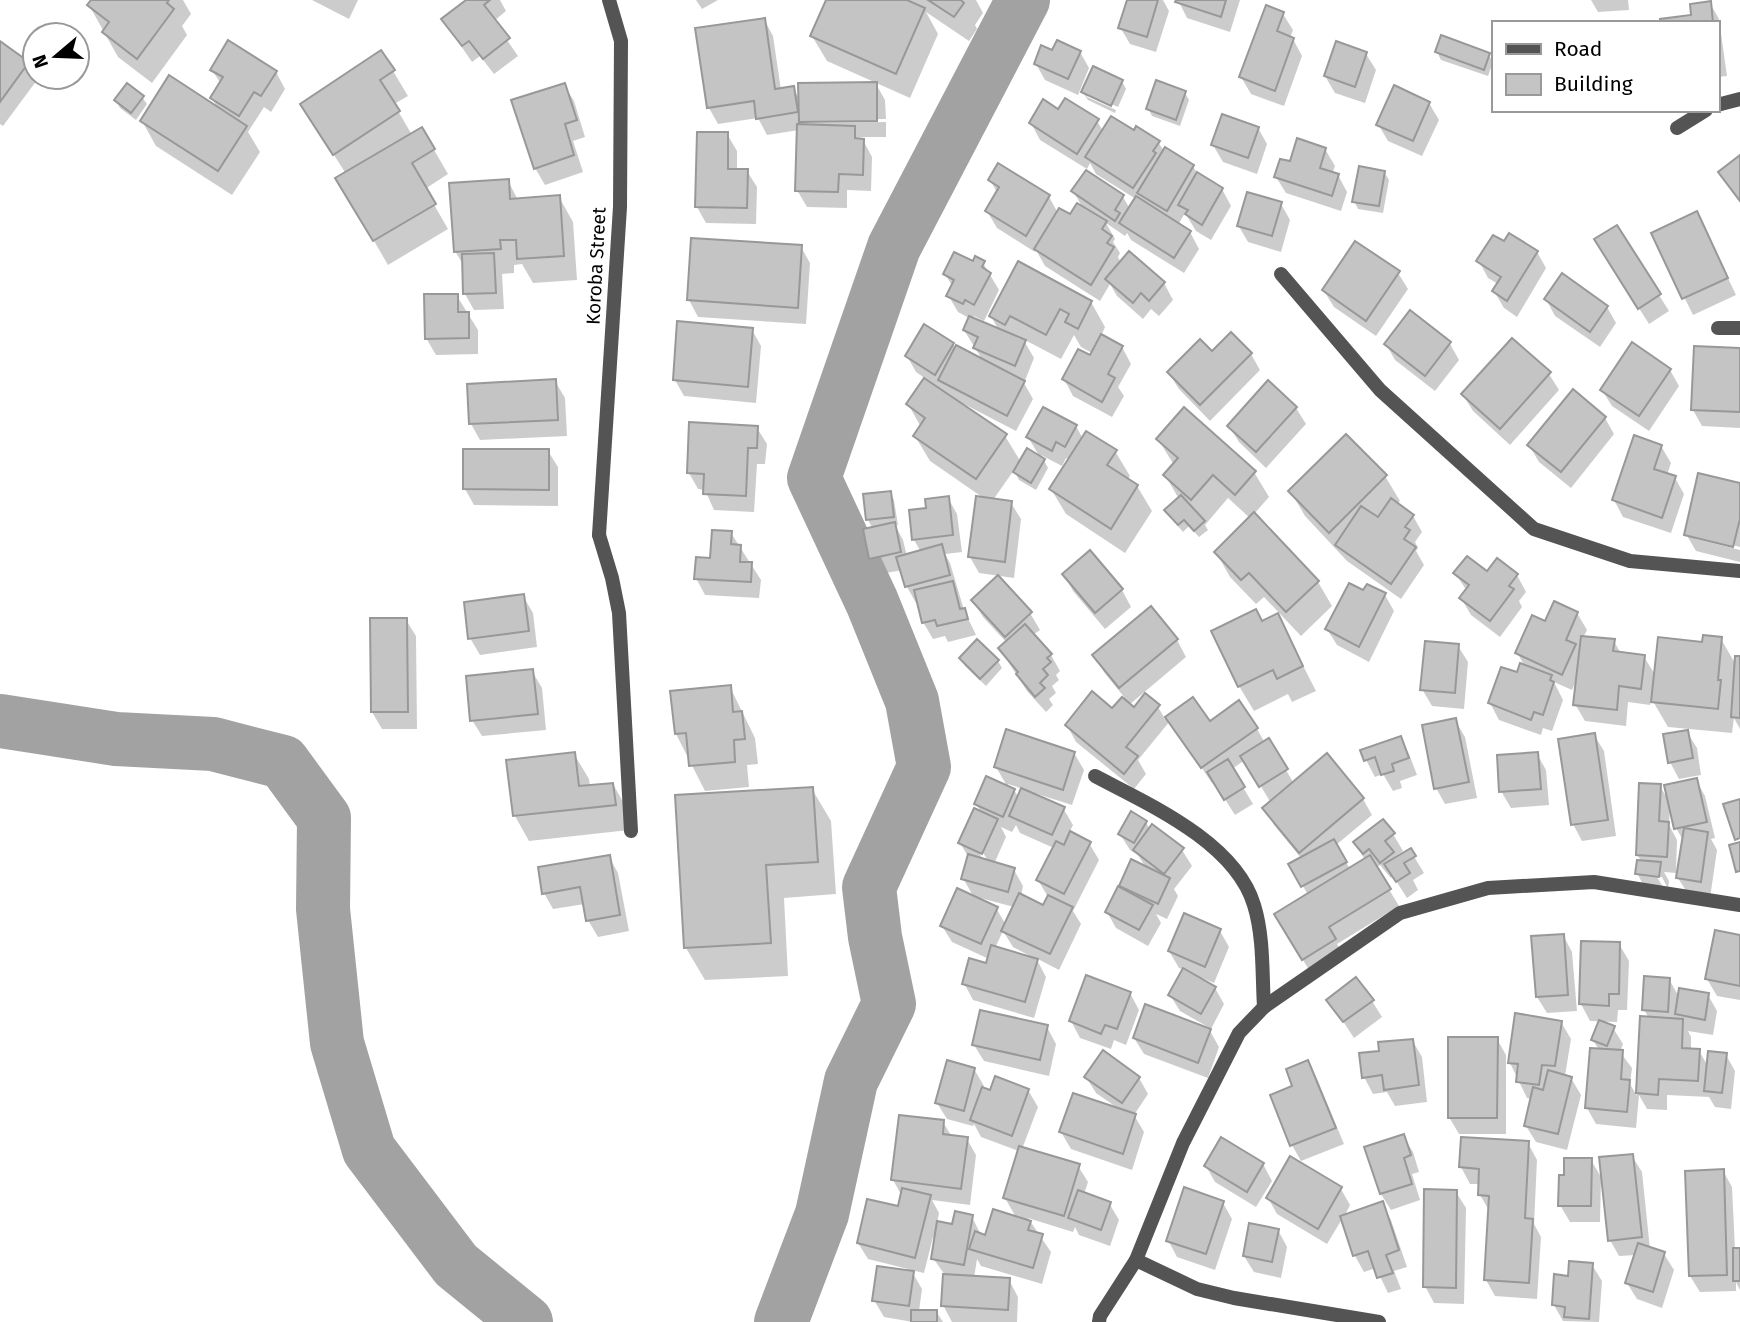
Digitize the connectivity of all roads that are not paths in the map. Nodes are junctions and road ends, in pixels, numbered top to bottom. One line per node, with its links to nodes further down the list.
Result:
1 (610, 0): 11 (street, Koroba Street)
2 (1740, 99): 3 (street)
3 (1719, 105)
4 (1703, 112): 5 (street)
5 (1677, 128)
6 (1281, 274): 9 (street)
7 (1718, 328): 8 (street)
8 (1740, 328)
9 (1740, 571)
10 (1094, 776): 13 (street)
11 (631, 831)
12 (1740, 905): 13 (street)
13 (1264, 1007): 14 (street)
14 (1136, 1260): 15 (street); 16 (street)
15 (1099, 1322)
16 (1379, 1322)

